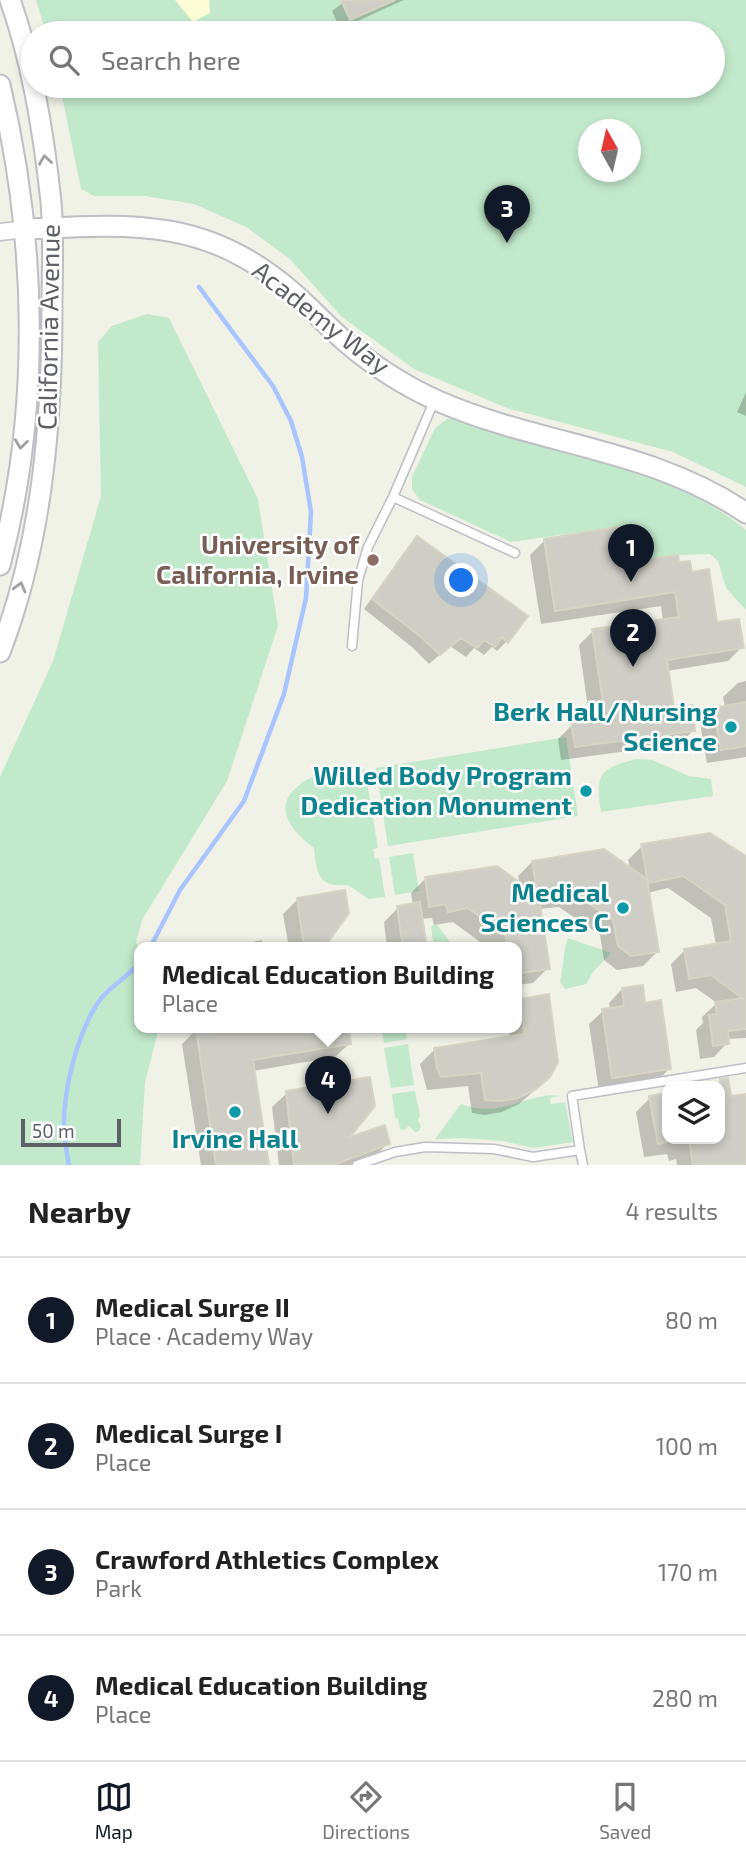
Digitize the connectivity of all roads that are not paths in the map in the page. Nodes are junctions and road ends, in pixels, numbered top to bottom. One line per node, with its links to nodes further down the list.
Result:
1 (10, 0): 2 (street, California Avenue, one-way to 1)
2 (21, 32)
3 (0, 85): 6 (street, California Avenue)
4 (34, 98): 5 (street, California Avenue, one-way to 4)
5 (52, 228): 6 (street, Academy Way); 8 (street, Academy Way); 14 (street, California Avenue, one-way to 5)
6 (25, 229): 7 (street, Academy Way); 12 (street, California Avenue, one-way to 12)
7 (0, 232)
8 (435, 399): 9 (lane); 10 (street, Academy Way)
9 (393, 496): 11 (lane); 13 (lane)
10 (746, 513)
11 (515, 554)
12 (0, 565)
13 (352, 646)
14 (0, 652)
15 (746, 1068): 16 (lane)
16 (580, 1150): 17 (lane); 18 (lane)
17 (357, 1165)
18 (583, 1165)

